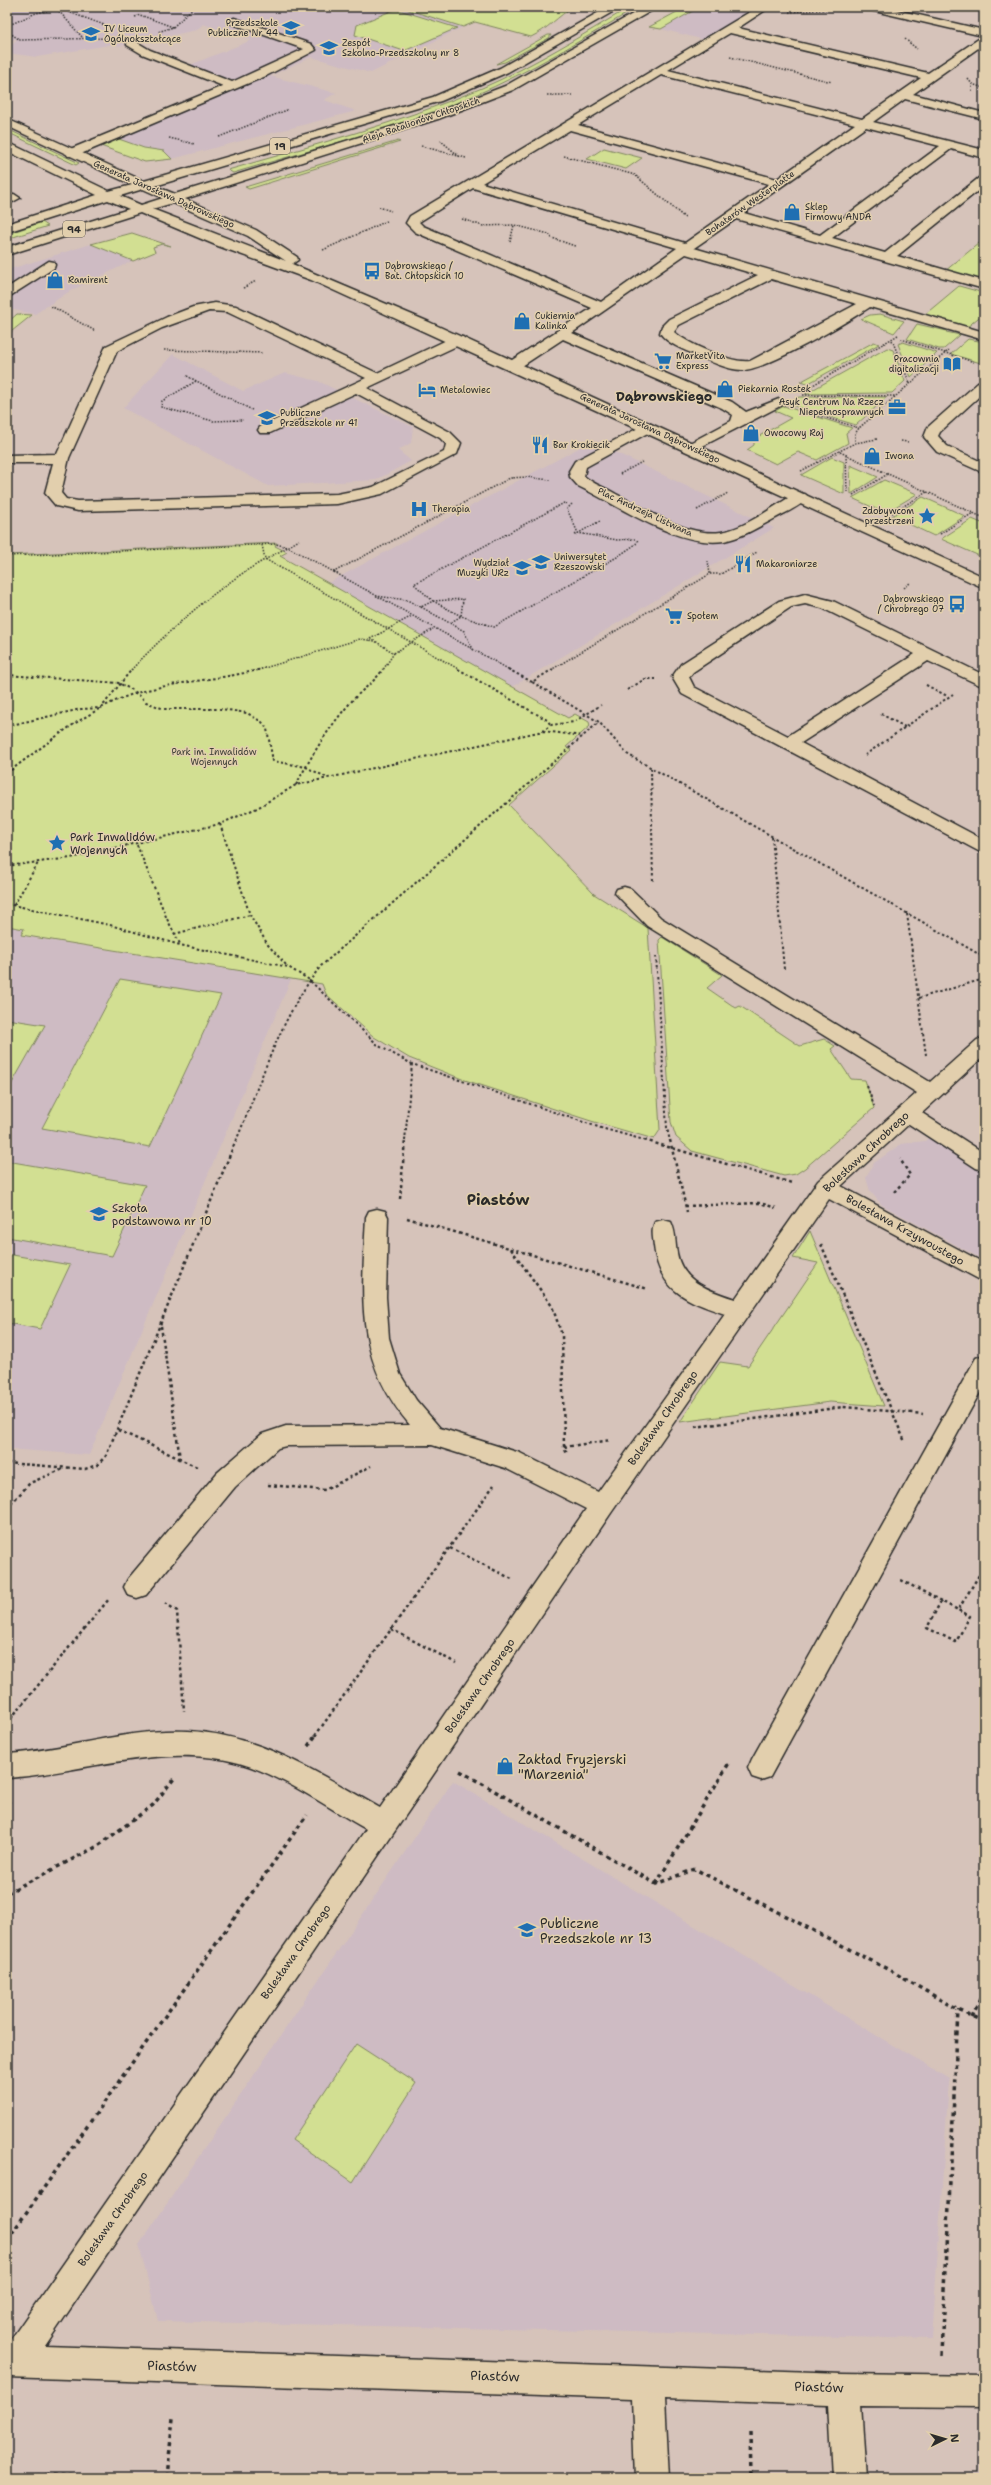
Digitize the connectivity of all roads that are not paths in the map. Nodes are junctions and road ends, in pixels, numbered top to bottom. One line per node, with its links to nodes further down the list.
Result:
1 (616, 7): 26 (main road, Aleja Batalionów Chłopskich / 19)
2 (653, 7): 28 (main road, Aleja Batalionów Chłopskich / 19)
3 (766, 7): 6 (main road)
4 (870, 7): 7 (main road)
5 (234, 21): 12 (main road)
6 (729, 29): 10 (main road); 11 (main road)
7 (984, 33)
8 (984, 39): 11 (main road, Bohaterów Westerplatte)
9 (134, 43): 12 (main road)
10 (659, 71): 16 (main road); 17 (main road)
11 (928, 77): 13 (main road, Bohaterów Westerplatte)
12 (232, 86): 20 (main road)
13 (902, 95): 14 (main road); 16 (main road, Bohaterów Westerplatte)
14 (984, 116)
15 (7, 122): 20 (main road, Generała Jarosława Dąbrowskiego)
16 (865, 123): 18 (main road); 24 (main road, Bohaterów Westerplatte)
17 (569, 126): 24 (main road); 25 (main road)
18 (949, 145): 21 (main road); 33 (main road)
19 (7, 146): 22 (main road, Generała Jarosława Dąbrowskiego)
20 (72, 153): 26 (main road, Generała Jarosława Dąbrowskiego)
21 (984, 154)
22 (66, 174): 27 (main road, Generała Jarosława Dąbrowskiego); 30 (main road)
23 (984, 180): 36 (main road)
24 (778, 183): 31 (main road, Bohaterów Westerplatte)
25 (471, 184): 34 (main road); 43 (main road)
26 (144, 185): 27 (main road, 94); 28 (main road, Generała Jarosława Dąbrowskiego)
27 (109, 196): 29 (main road, Generała Jarosława Dąbrowskiego); 30 (main road, 94)
28 (175, 198): 29 (main road, 19); 39 (main road, Generała Jarosława Dąbrowskiego)
29 (141, 208): 35 (main road, 94); 39 (main road, Generała Jarosława Dąbrowskiego)
30 (53, 212): 32 (main road, 94)
31 (733, 214): 33 (main road); 34 (main road, Bohaterów Westerplatte)
32 (7, 228)
33 (822, 240): 36 (main road)
34 (684, 248): 38 (main road); 43 (main road, Bohaterów Westerplatte)
35 (7, 251)
36 (887, 258): 40 (main road)
37 (49, 265): 41 (main road)
38 (770, 274): 42 (main road); 42 (main road)
39 (316, 276): 46 (main road, Generała Jarosława Dąbrowskiego)
40 (984, 285)
41 (7, 294)
42 (867, 303): 45 (main road)
43 (602, 307): 44 (main road, Bohaterów Westerplatte)
44 (563, 334): 47 (main road, Bohaterów Westerplatte); 52 (main road)
45 (984, 336)
46 (458, 340): 47 (main road, Generała Jarosława Dąbrowskiego); 48 (main road)
47 (514, 365): 54 (main road, Generała Jarosława Dąbrowskiego)
48 (375, 377): 50 (main road); 56 (main road)
49 (984, 385): 58 (main road)
50 (357, 388): 53 (main road); 56 (main road)
51 (779, 403): 52 (main road)
52 (741, 419): 55 (main road)
53 (272, 427)
54 (648, 427): 55 (main road, Generała Jarosława Dąbrowskiego); 59 (main road, Plac Andrzeja Listwana)
55 (691, 448): 59 (main road, Generała Jarosława Dąbrowskiego)
56 (62, 458): 57 (main road)
57 (7, 459)
58 (984, 469)
59 (800, 497): 60 (main road, Generała Jarosława Dąbrowskiego)
60 (984, 583)
61 (927, 654): 62 (main road); 63 (main road); 63 (main road)
62 (980, 680)
63 (788, 744): 64 (main road)
64 (984, 848)
65 (624, 893): 67 (main road)
66 (984, 1045): 67 (main road, Bolesława Chrobrego)
67 (931, 1092): 68 (main road, Bolesława Chrobrego)
68 (907, 1113): 69 (main road); 70 (main road, Bolesława Chrobrego)
69 (984, 1163)
70 (826, 1187): 73 (main road, Bolesława Krzywoustego); 74 (main road, Bolesława Chrobrego)
71 (377, 1217): 76 (main road)
72 (664, 1228): 74 (main road)
73 (984, 1273)
74 (740, 1310): 77 (main road, Bolesława Chrobrego)
75 (984, 1364): 80 (main road)
76 (432, 1436): 77 (main road); 78 (main road)
77 (591, 1500): 81 (main road, Bolesława Chrobrego)
78 (137, 1587)
79 (7, 1766): 81 (main road)
80 (761, 1768)
81 (384, 1825): 82 (main road, Bolesława Chrobrego)
82 (12, 2361): 83 (main road, Piastów)
83 (648, 2382): 84 (main road, Piastów); 86 (main road)
84 (843, 2389): 85 (main road, Piastów); 87 (main road)
85 (984, 2391)
86 (652, 2478)
87 (850, 2478)

